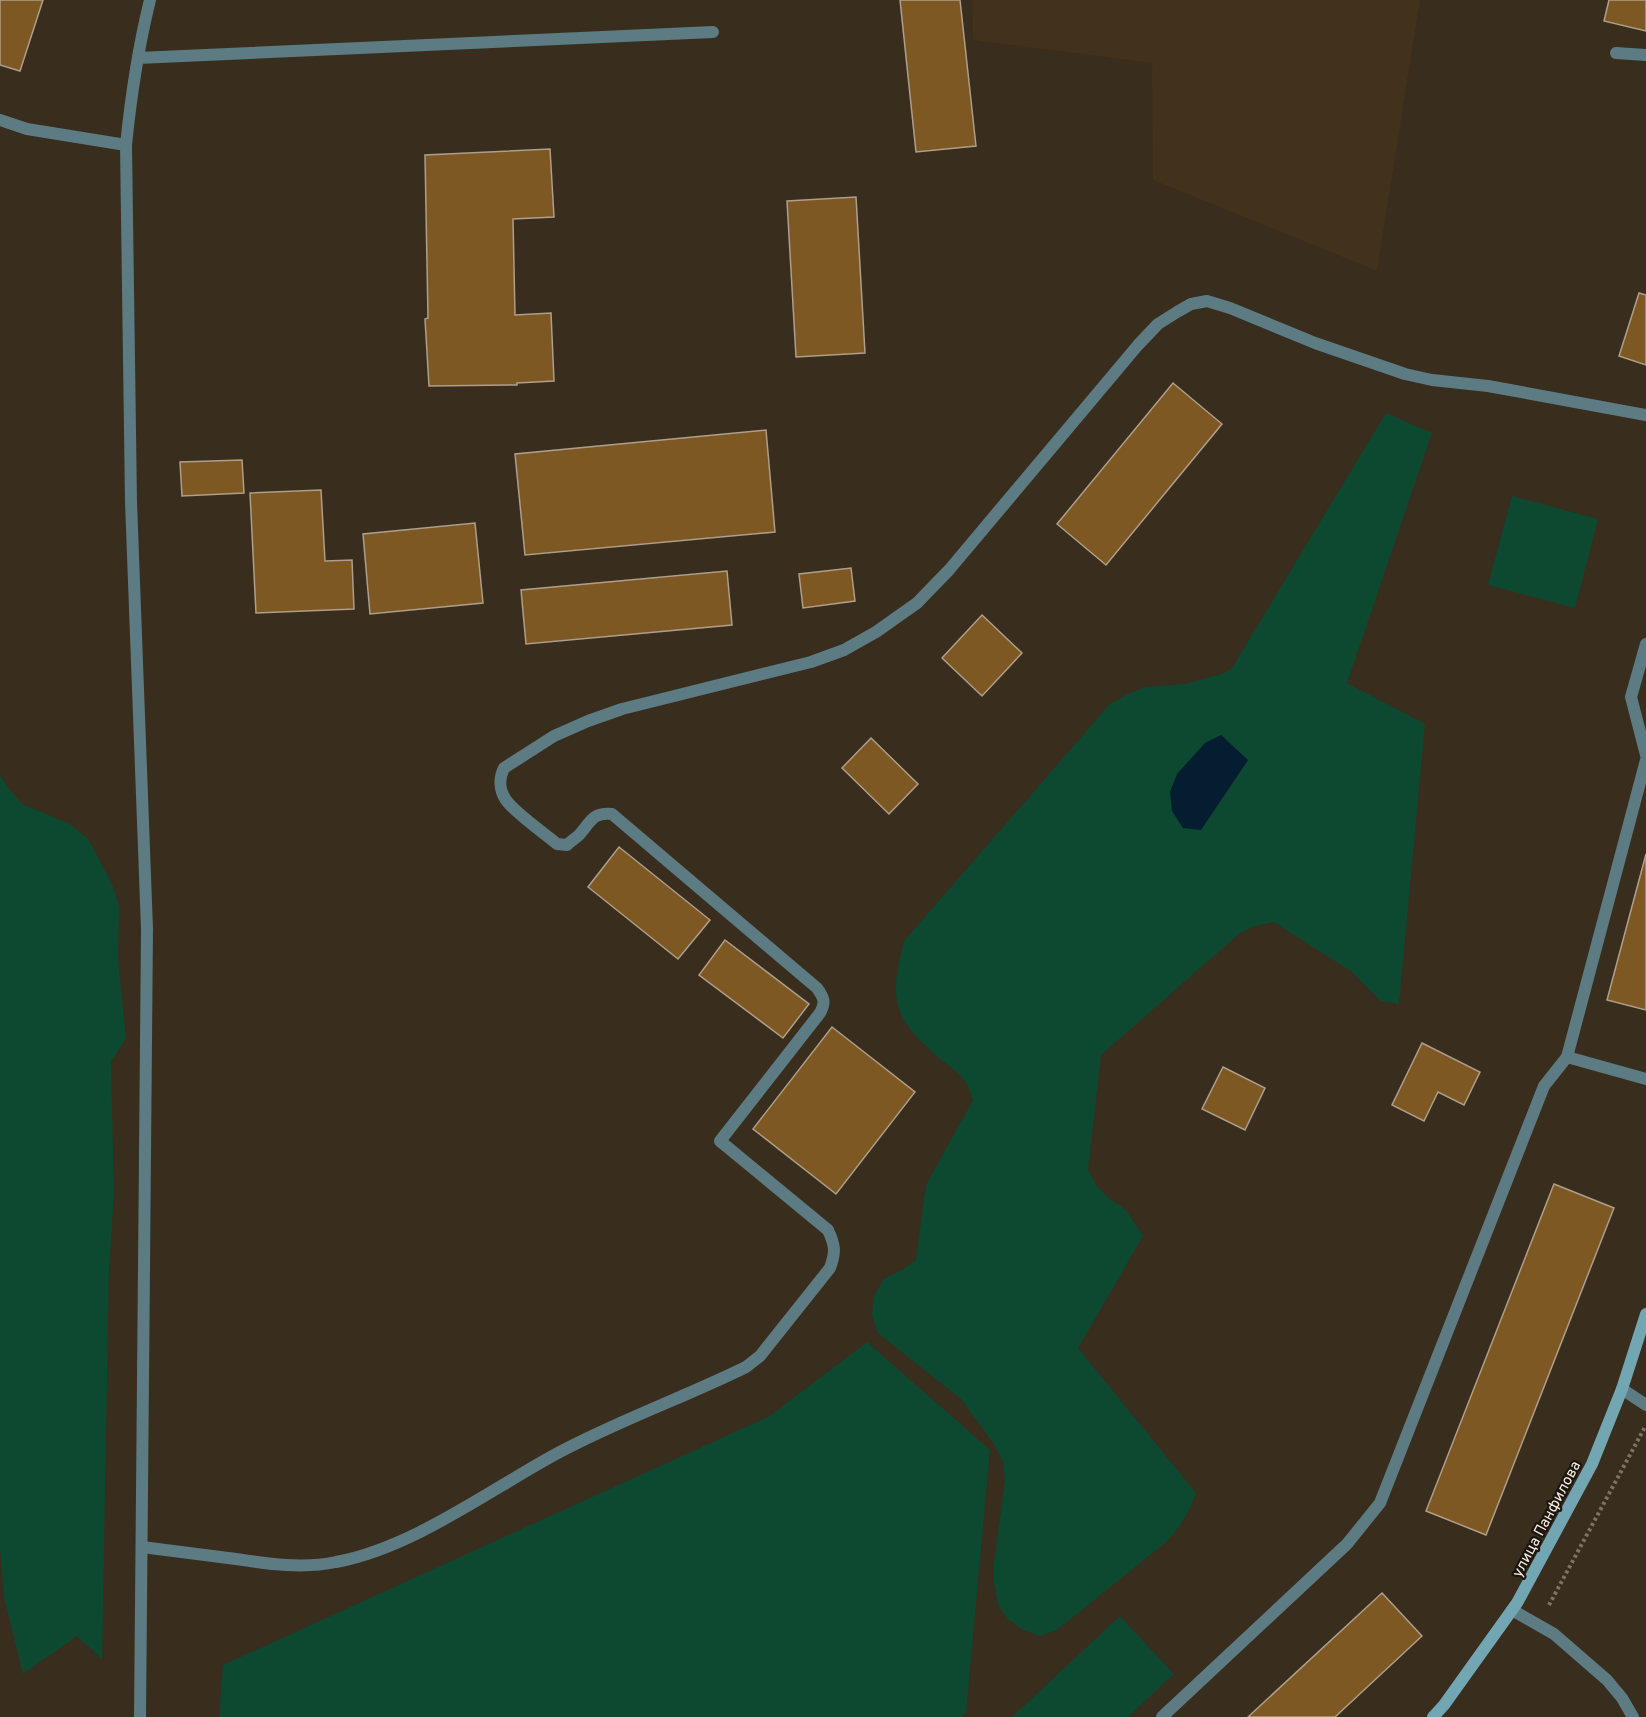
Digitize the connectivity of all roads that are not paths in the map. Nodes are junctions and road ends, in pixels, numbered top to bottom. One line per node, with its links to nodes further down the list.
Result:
1 (150, 0): 5 (street)
2 (713, 32): 5 (street)
3 (1616, 53): 4 (street)
4 (1646, 55)
5 (138, 58): 7 (street)
6 (0, 120): 7 (street)
7 (126, 145): 17 (street)
8 (1646, 416): 17 (street)
9 (1646, 644): 10 (street)
10 (1646, 755)
11 (1646, 760): 12 (street)
12 (1567, 1057): 13 (street); 20 (street)
13 (1646, 1079)
14 (1646, 1314): 15 (street, улица Панфилова)
15 (1622, 1389): 16 (street); 18 (street, улица Панфилова)
16 (1646, 1405)
17 (142, 1547): 19 (street)
18 (1512, 1610): 21 (street, улица Панфилова); 22 (street)
19 (140, 1717)
20 (1162, 1717)
21 (1433, 1717)
22 (1633, 1717)

